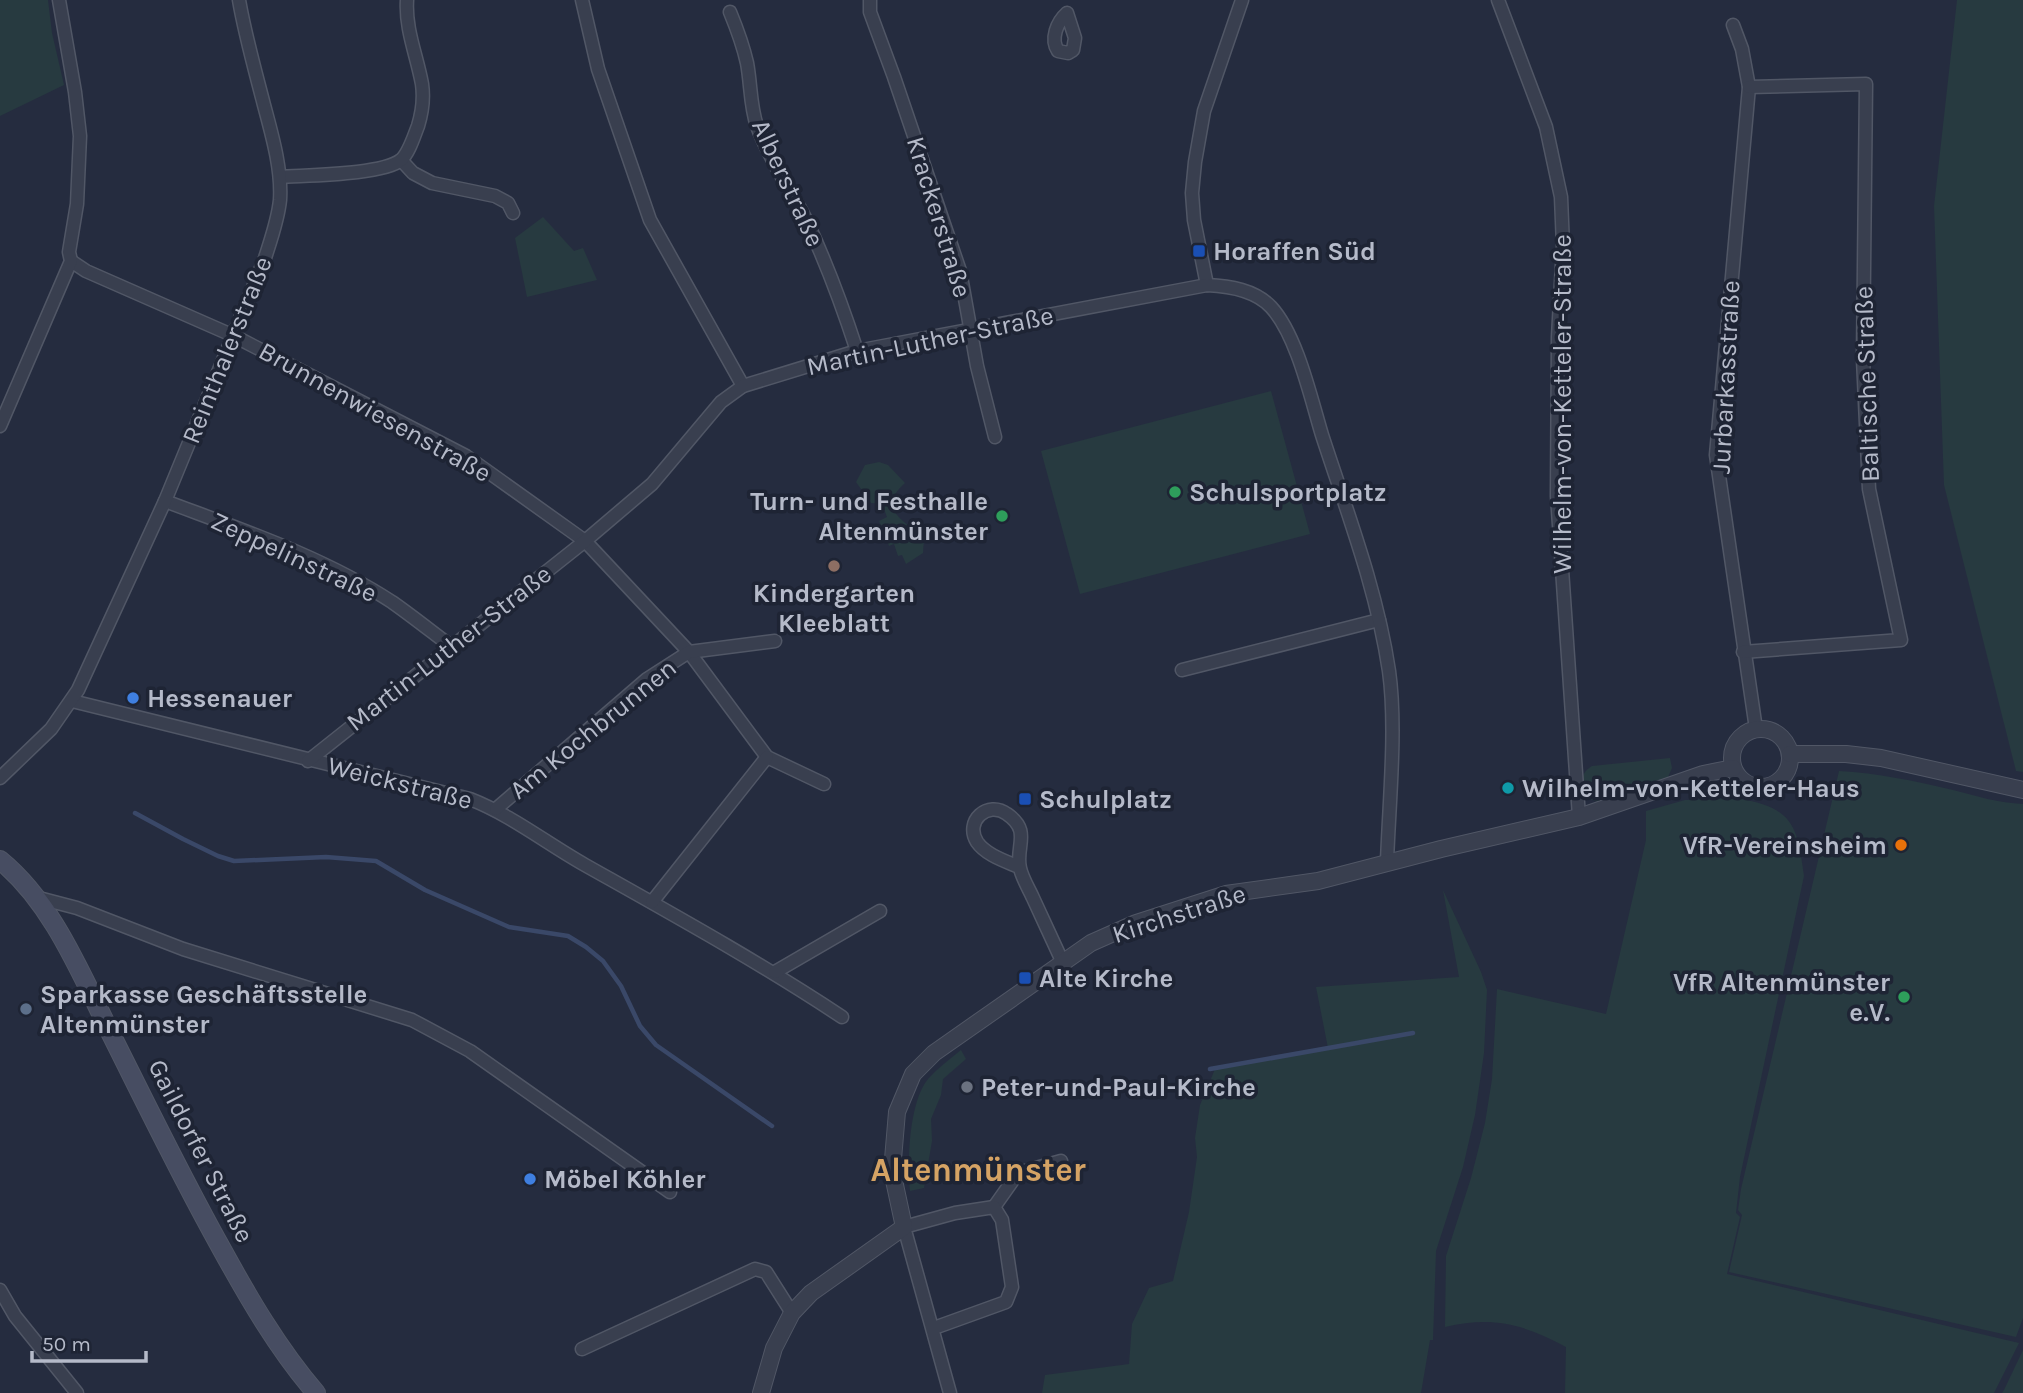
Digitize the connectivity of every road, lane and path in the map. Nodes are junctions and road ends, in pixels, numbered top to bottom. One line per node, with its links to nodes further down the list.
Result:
1 (59, 0): 14 (street)
2 (239, 0): 12 (street, Reinthalerstraße)
3 (407, 0): 11 (street)
4 (582, 0): 19 (street)
5 (870, 0): 16 (street, Krackerstraße)
6 (1242, 0): 15 (street)
7 (1498, 0): 40 (street, Wilhelm-von-Ketteler-Straße)
8 (730, 12): 18 (street, Alberstraße)
9 (1733, 25): 10 (street, Jurbarkasstraße)
10 (1749, 87): 28 (street, Jurbarkasstraße); 28 (street, Baltische Straße)
11 (401, 160): 12 (street); 13 (street)
12 (280, 177): 17 (street, Reinthalerstraße)
13 (513, 213)
14 (71, 261): 17 (street, Brunnenwiesenstraße); 20 (street)
15 (1207, 285): 16 (street, Martin-Luther-Straße); 24 (street, Martin-Luther-Straße)
16 (971, 331): 18 (street, Martin-Luther-Straße); 21 (street, Krackerstraße)
17 (234, 336): 22 (street, Reinthalerstraße); 23 (street, Brunnenwiesenstraße)
18 (858, 351): 19 (street, Martin-Luther-Straße)
19 (743, 386): 23 (street, Martin-Luther-Straße)
20 (0, 426)
21 (995, 437)
22 (165, 501): 26 (street, Zeppelinstraße); 30 (street, Reinthalerstraße)
23 (585, 541): 26 (street, Martin-Luther-Straße); 27 (street, Brunnenwiesenstraße)
24 (1379, 620): 29 (street); 42 (street, Martin-Luther-Straße)
25 (775, 641): 27 (street, Am Kochbrunnen)
26 (452, 647): 34 (street, Martin-Luther-Straße)
27 (689, 652): 33 (street, Brunnenwiesenstraße); 39 (street, Am Kochbrunnen)
28 (1743, 652): 31 (street, Jurbarkasstraße)
29 (1182, 670)
30 (72, 701): 34 (street, Weickstraße); 36 (street, Reinthalerstraße)
31 (1756, 729): 32 (street); 35 (street)
32 (1790, 754): 35 (street); 38 (street)
33 (767, 757): 37 (street, Brunnenwiesenstraße); 45 (street)
34 (308, 761): 39 (street, Weickstraße)
35 (1733, 768): 40 (street, Kirchstraße)
36 (0, 778)
37 (824, 784)
38 (2023, 790)
39 (496, 809): 45 (street, Weickstraße)
40 (1579, 817): 42 (street, Kirchstraße)
41 (0, 860): 44 (main road, Gaildorfer Straße)
42 (1387, 862): 47 (street, Kirchstraße)
43 (1019, 867): 43 (street); 47 (street)
44 (35, 897): 51 (street); 59 (main road, Gaildorfer Straße)
45 (652, 902): 48 (street, Weickstraße)
46 (880, 911): 48 (street)
47 (1062, 963): 53 (street, Kirchstraße)
48 (775, 972): 49 (street, Weickstraße)
49 (842, 1017)
50 (1061, 1161): 52 (street)
51 (670, 1192)
52 (994, 1207): 53 (street); 56 (street)
53 (904, 1227): 55 (street); 56 (street)
54 (0, 1290): 58 (street)
55 (792, 1313): 57 (street); 60 (street)
56 (934, 1328): 61 (street)
57 (582, 1349)
58 (76, 1393)
59 (316, 1393)
60 (761, 1393)
61 (950, 1393)

